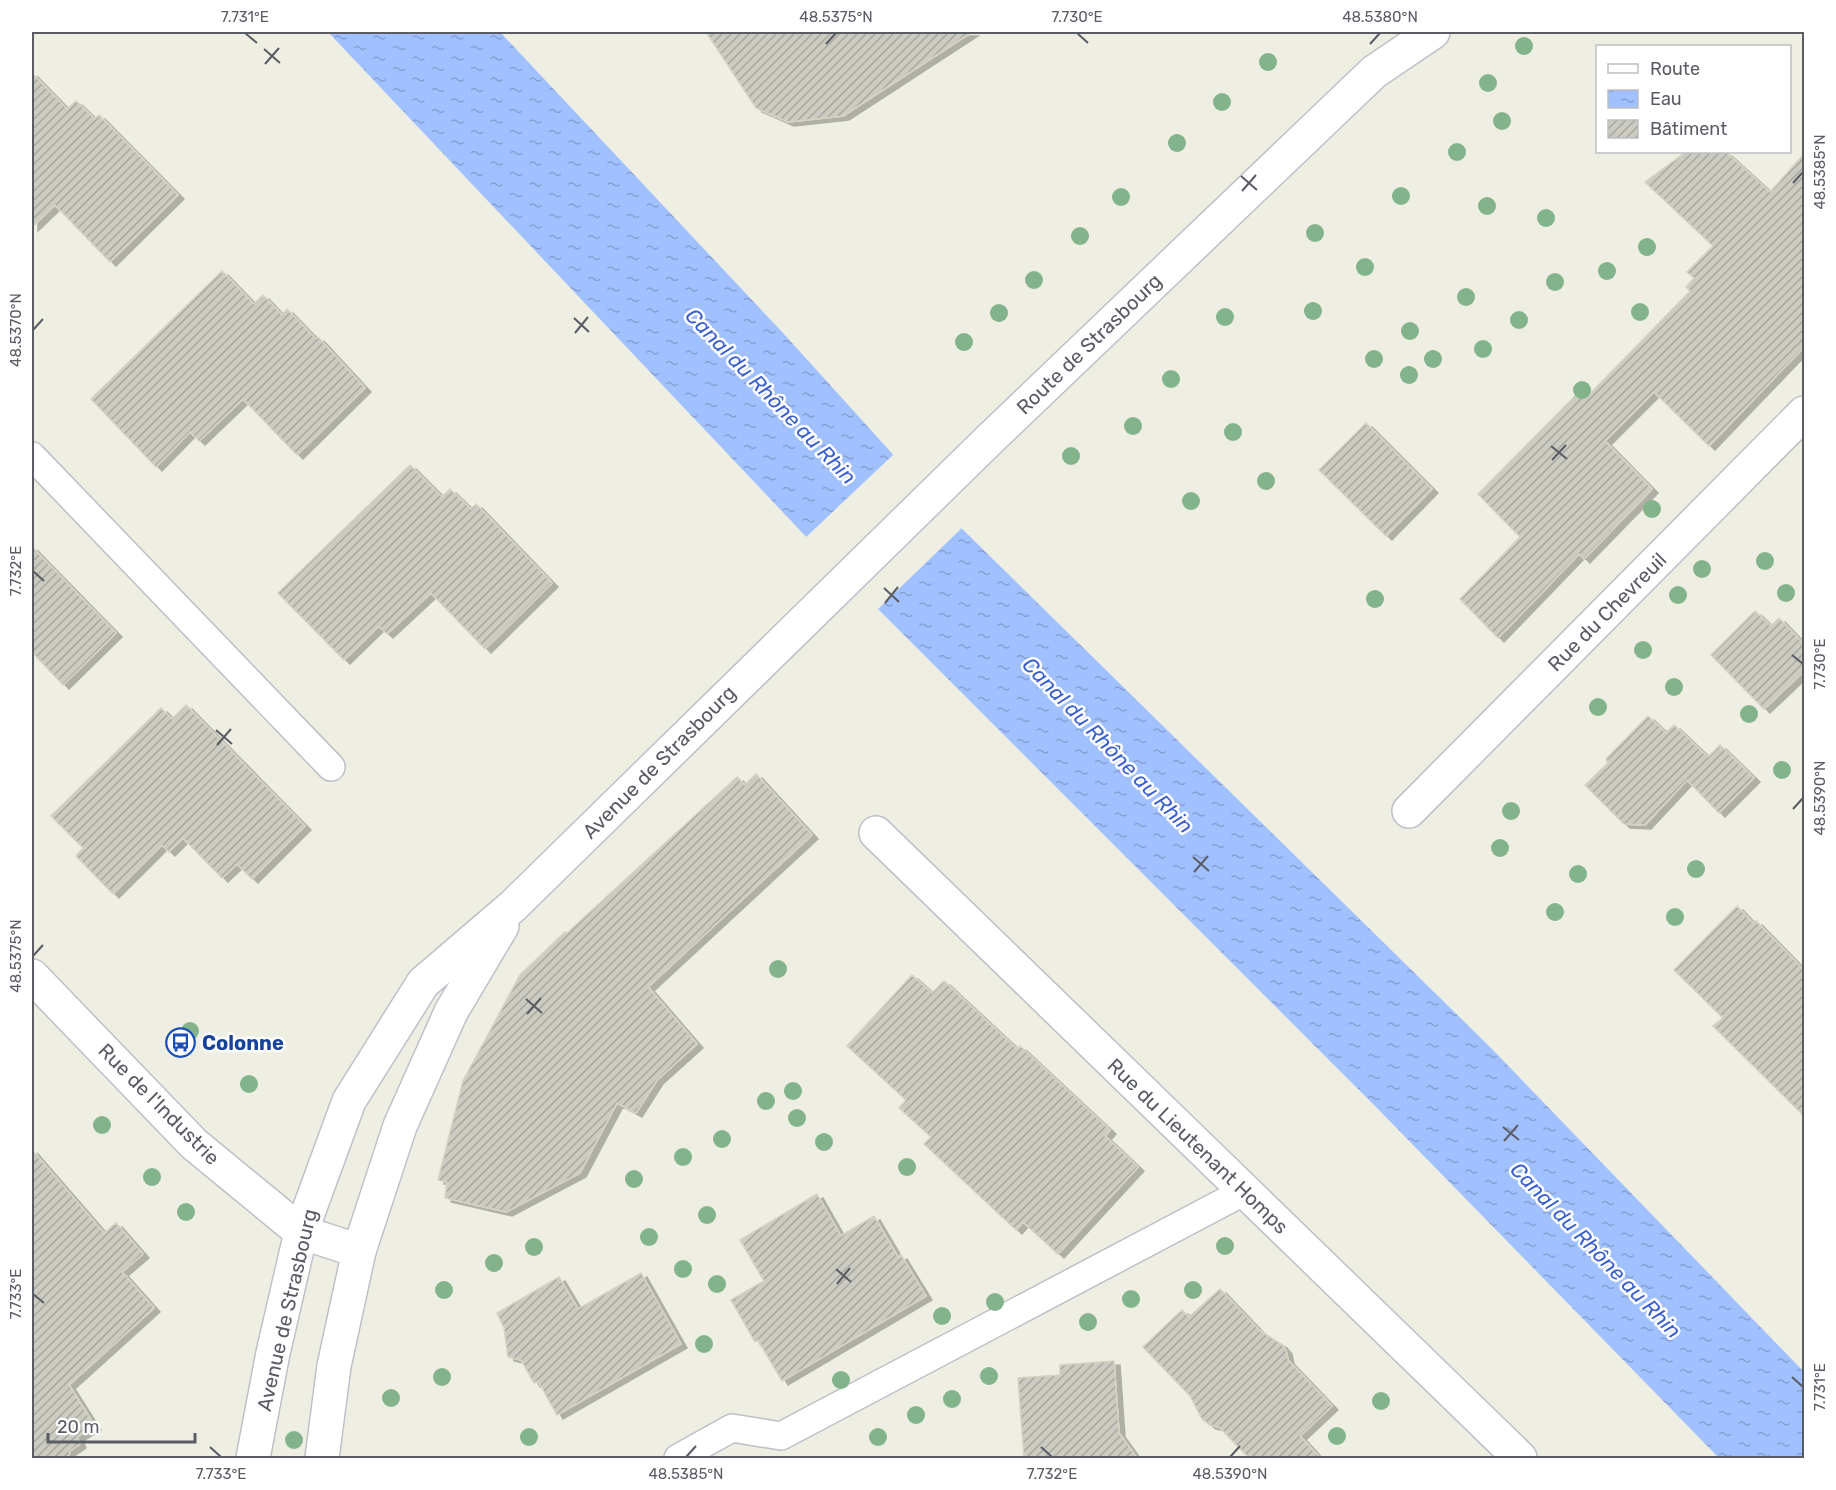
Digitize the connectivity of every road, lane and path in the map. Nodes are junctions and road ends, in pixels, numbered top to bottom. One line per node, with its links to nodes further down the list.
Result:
1 (1404, 32): 3 (main road)
2 (1433, 32): 3 (main road)
3 (1374, 72): 6 (main road, Route de Strasbourg)
4 (1804, 413): 8 (main road, Rue du Chevreuil)
5 (32, 456): 7 (lane)
6 (805, 619): 10 (main road, Avenue de Strasbourg)
7 (330, 767)
8 (1409, 811)
9 (876, 833): 12 (main road, Rue du Lieutenant Homps)
10 (513, 906): 13 (main road, Avenue de Strasbourg); 14 (main road, Avenue de Strasbourg)
11 (32, 976): 13 (main road, Rue de l'Industrie)
12 (1245, 1191): 17 (lane); 18 (main road, Rue du Lieutenant Homps)
13 (301, 1233): 14 (main road, Rue de l'Industrie); 15 (main road, Avenue de Strasbourg)
14 (359, 1251): 16 (main road, Avenue de Strasbourg)
15 (253, 1458)
16 (322, 1458)
17 (678, 1458)
18 (1520, 1458)

